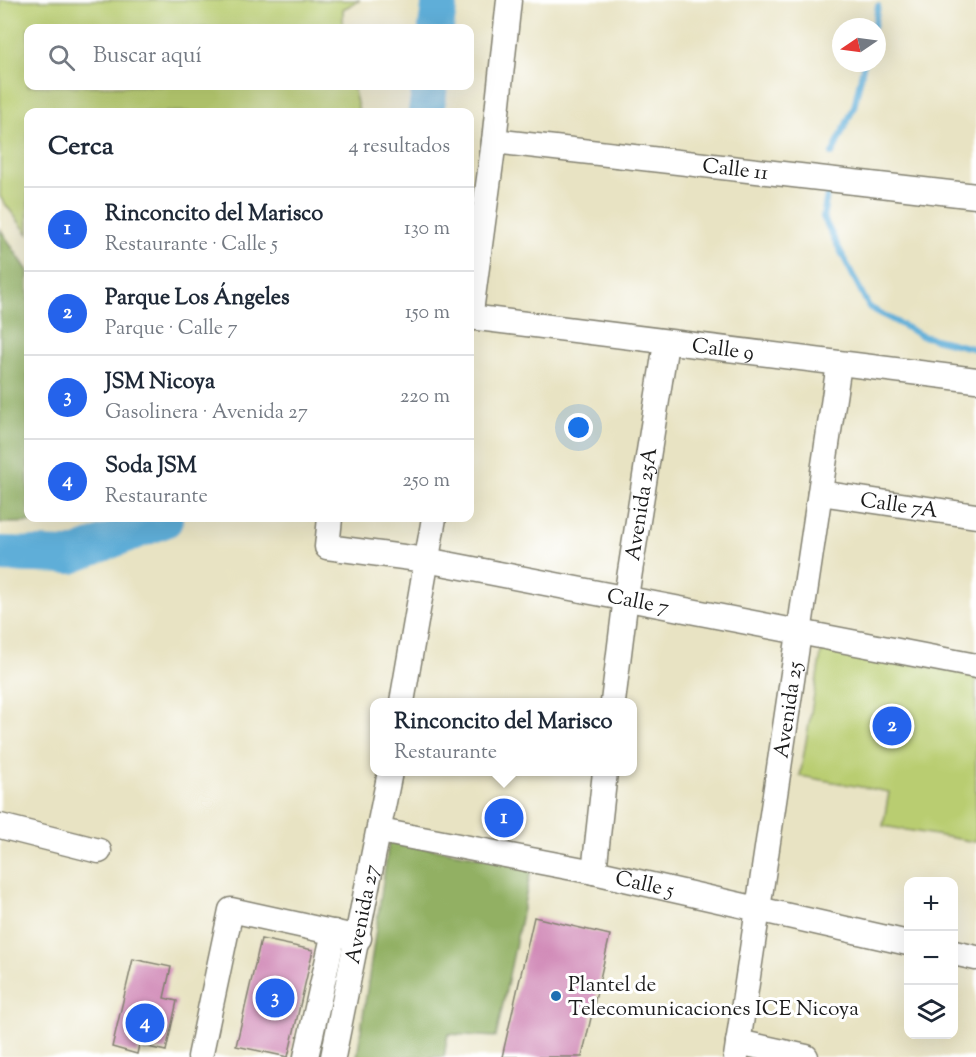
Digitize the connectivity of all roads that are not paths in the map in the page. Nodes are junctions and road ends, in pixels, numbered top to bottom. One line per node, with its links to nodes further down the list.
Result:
1 (508, 0): 2 (street)
2 (494, 141): 3 (street, Calle 11); 4 (street)
3 (976, 196)
4 (474, 288)
5 (474, 319): 6 (street, Calle 9)
6 (666, 343): 7 (street, Calle 9); 14 (street, Avenida 25A)
7 (839, 364): 8 (street, Calle 9); 9 (street, Avenida 25)
8 (976, 380)
9 (820, 493): 10 (street, Calle 7A); 15 (street, Avenida 25)
10 (976, 516)
11 (330, 522): 13 (street, Calle 7)
12 (433, 522): 13 (street)
13 (426, 560): 14 (street, Calle 7); 17 (street)
14 (626, 597): 15 (street, Calle 7); 18 (street, Avenida 25A)
15 (799, 632): 16 (street, Calle 7); 25 (street, Avenida 25)
16 (976, 666)
17 (403, 698)
18 (613, 698)
19 (389, 776): 22 (street, Avenida 27)
20 (604, 776): 24 (street)
21 (0, 826): 23 (street)
22 (380, 831): 24 (street, Calle 5); 27 (street, Avenida 27)
23 (99, 851)
24 (594, 872): 25 (street, Calle 5)
25 (758, 910): 28 (street, Calle 5); 33 (street, Avenida 25)
26 (334, 932): 27 (street); 31 (street); 34 (street)
27 (359, 938): 32 (street, Avenida 27)
28 (904, 943)
29 (958, 954): 30 (street)
30 (976, 958)
31 (316, 1009): 32 (street); 35 (street)
32 (342, 1015): 36 (street, Avenida 27)
33 (737, 1050): 37 (street)
34 (201, 1057)
35 (306, 1057)
36 (333, 1057)
37 (806, 1057)

